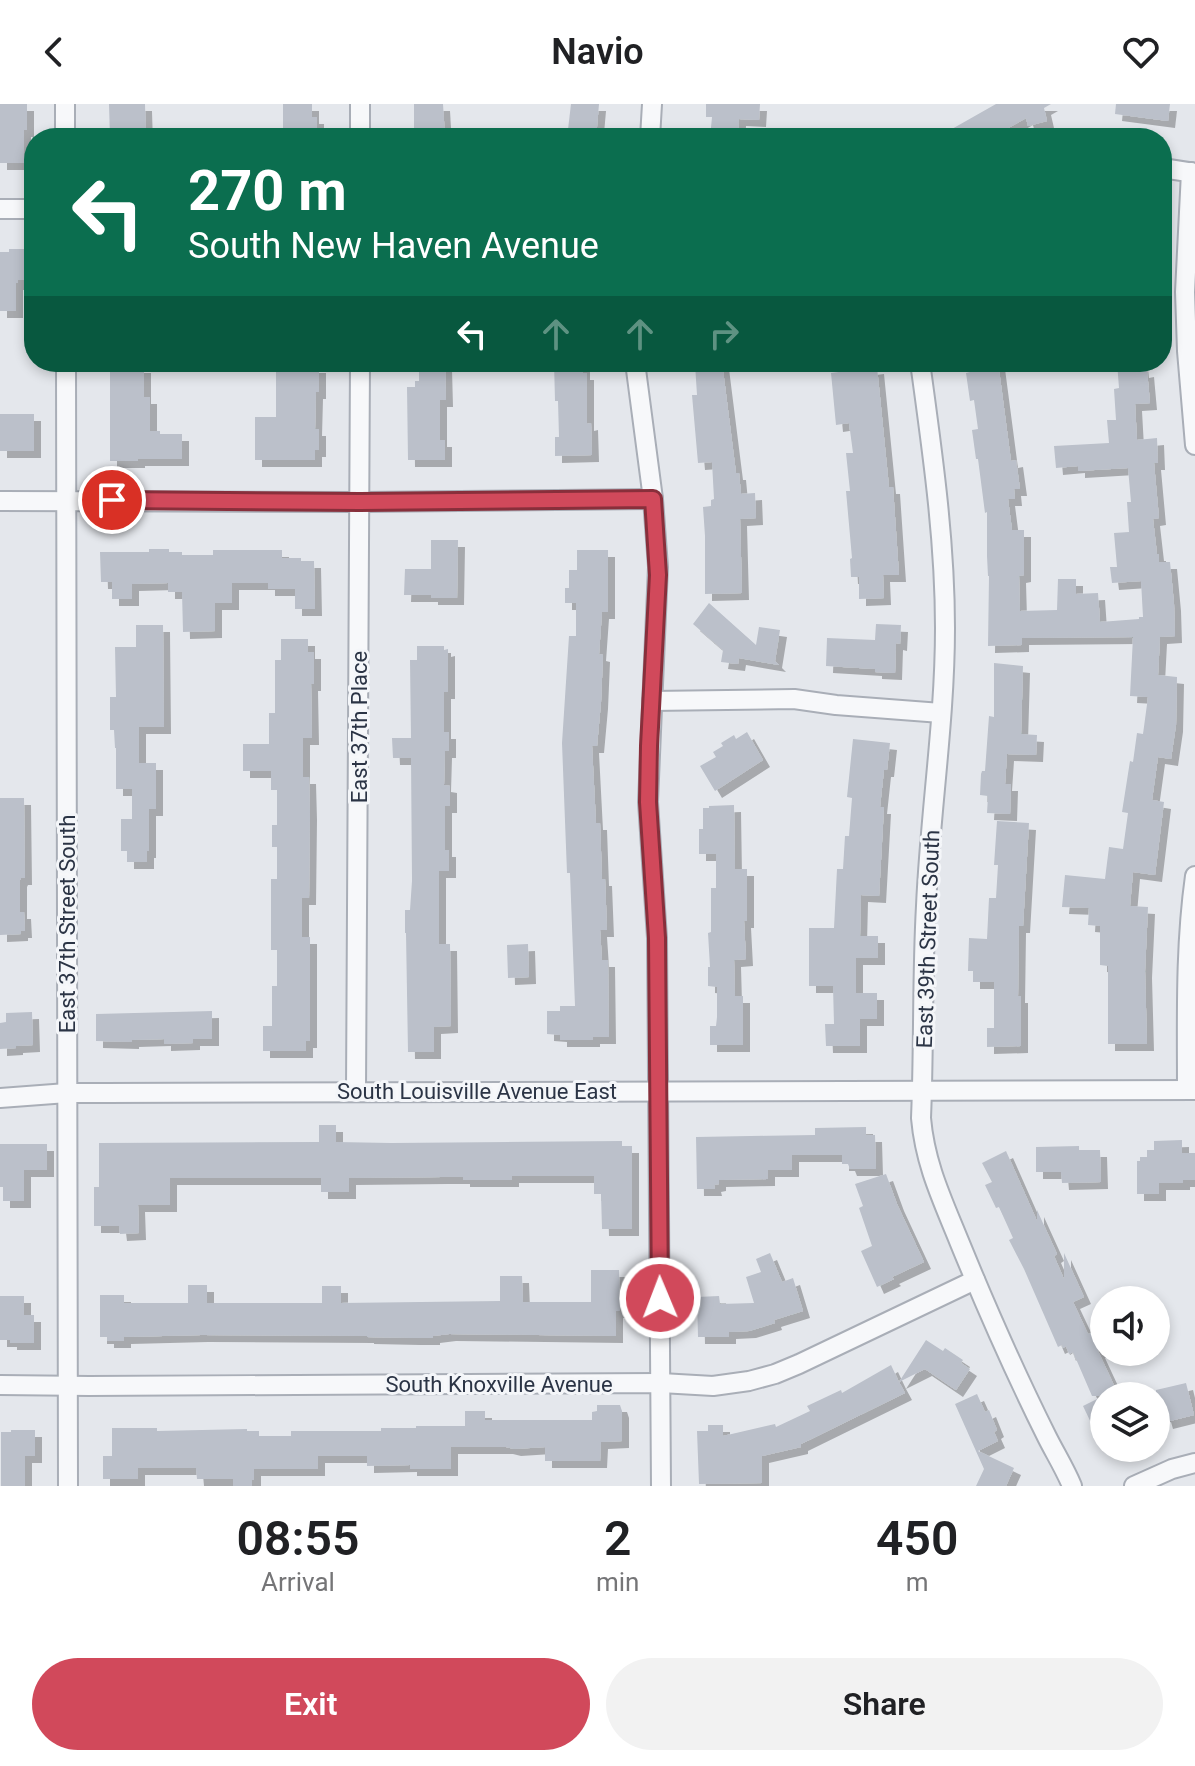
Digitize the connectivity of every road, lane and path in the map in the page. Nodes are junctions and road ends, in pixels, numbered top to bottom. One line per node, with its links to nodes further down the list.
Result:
1 (65, 104): 4 (street)
2 (360, 104): 5 (street)
3 (652, 104): 6 (street)
4 (65, 128)
5 (360, 128)
6 (651, 128)
7 (1172, 169): 8 (street)
8 (1193, 172): 15 (street)
9 (0, 209): 10 (street)
10 (24, 209)
11 (66, 372): 17 (street, East 37th Street South)
12 (360, 372): 19 (street, East 37th Place)
13 (636, 372): 16 (street)
14 (921, 372): 21 (street, East 39th Street South)
15 (1195, 445)
16 (653, 499): 19 (street); 20 (street)
17 (66, 500): 18 (street); 19 (street); 27 (street, East 37th Street South)
18 (0, 501)
19 (360, 502): 24 (street, East 37th Place)
20 (652, 701): 21 (street); 25 (street)
21 (941, 713): 26 (street, East 39th Street South)
22 (1195, 876): 23 (street)
23 (1191, 1090): 26 (street, South Louisville Avenue East)
24 (356, 1091): 25 (street, South Louisville Avenue East); 27 (street, South Louisville Avenue East)
25 (659, 1091): 26 (street, South Louisville Avenue East); 30 (street)
26 (922, 1091): 29 (street, East 39th Street South)
27 (67, 1093): 28 (street, South Louisville Avenue East); 32 (street, East 37th Street South)
28 (0, 1098)
29 (975, 1280): 30 (street, South Knoxville Avenue); 36 (street, East 39th Street South)
30 (661, 1383): 32 (street, South Knoxville Avenue); 35 (street)
31 (0, 1385): 32 (street, South Knoxville Avenue)
32 (67, 1385): 34 (street, East 37th Street South)
33 (1195, 1463): 37 (street)
34 (68, 1486)
35 (661, 1486)
36 (1072, 1486)
37 (1134, 1486)

